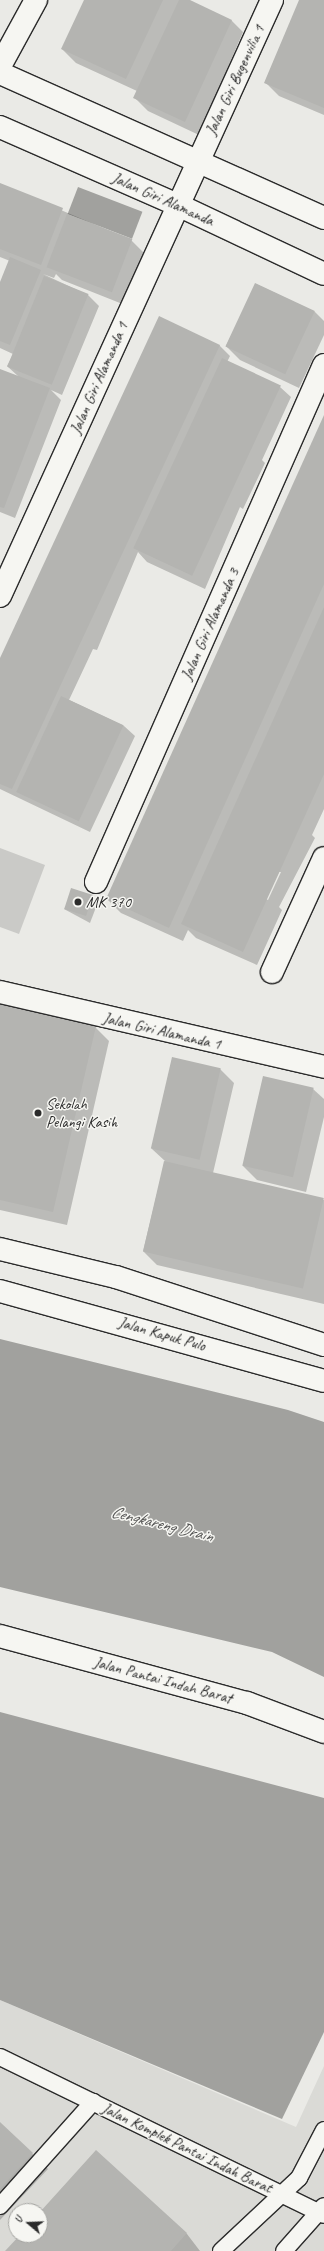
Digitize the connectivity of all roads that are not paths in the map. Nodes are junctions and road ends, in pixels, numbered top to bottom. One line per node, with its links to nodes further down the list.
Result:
1 (36, 0): 3 (street)
2 (272, 0): 6 (street, Jalan Giri Bugenvilia 1)
3 (0, 66)
4 (0, 73): 6 (street)
5 (0, 127): 7 (street, Jalan Giri Alamanda)
6 (198, 160): 7 (street, Jalan Giri Alamanda 1); 8 (street)
7 (178, 205): 9 (street, Jalan Giri Alamanda); 11 (street, Jalan Giri Alamanda 1)
8 (324, 218)
9 (324, 274)
10 (324, 365): 13 (street, Jalan Giri Alamanda 3)
11 (0, 596)
12 (324, 858): 14 (street)
13 (96, 882)
14 (272, 972)
15 (0, 992): 16 (street, Jalan Giri Alamanda 1)
16 (324, 1067)
17 (0, 1249): 19 (street)
18 (0, 1291): 20 (street, Jalan Kapuk Pulo)
19 (324, 1344)
20 (324, 1381)
21 (0, 1636): 22 (street, Jalan Pantai Indah Barat)
22 (324, 1732)
23 (0, 2056): 24 (lane, Jalan Komplek Pantai Indah Barat)
24 (93, 2102): 26 (lane, Jalan Komplek Pantai Indah Barat); 27 (lane, Jalan Komplek Pantai Indah Barat)
25 (324, 2130): 26 (lane, Jalan Komplek Pantai Indah Barat)
26 (281, 2194): 28 (lane, Jalan Komplek Pantai Indah Barat); 29 (lane, Jalan Komplek Pantai Indah Barat)
27 (0, 2206)
28 (323, 2212): 30 (lane, Jalan Komplek Pantai Indah Barat)
29 (221, 2251)
30 (284, 2251)

